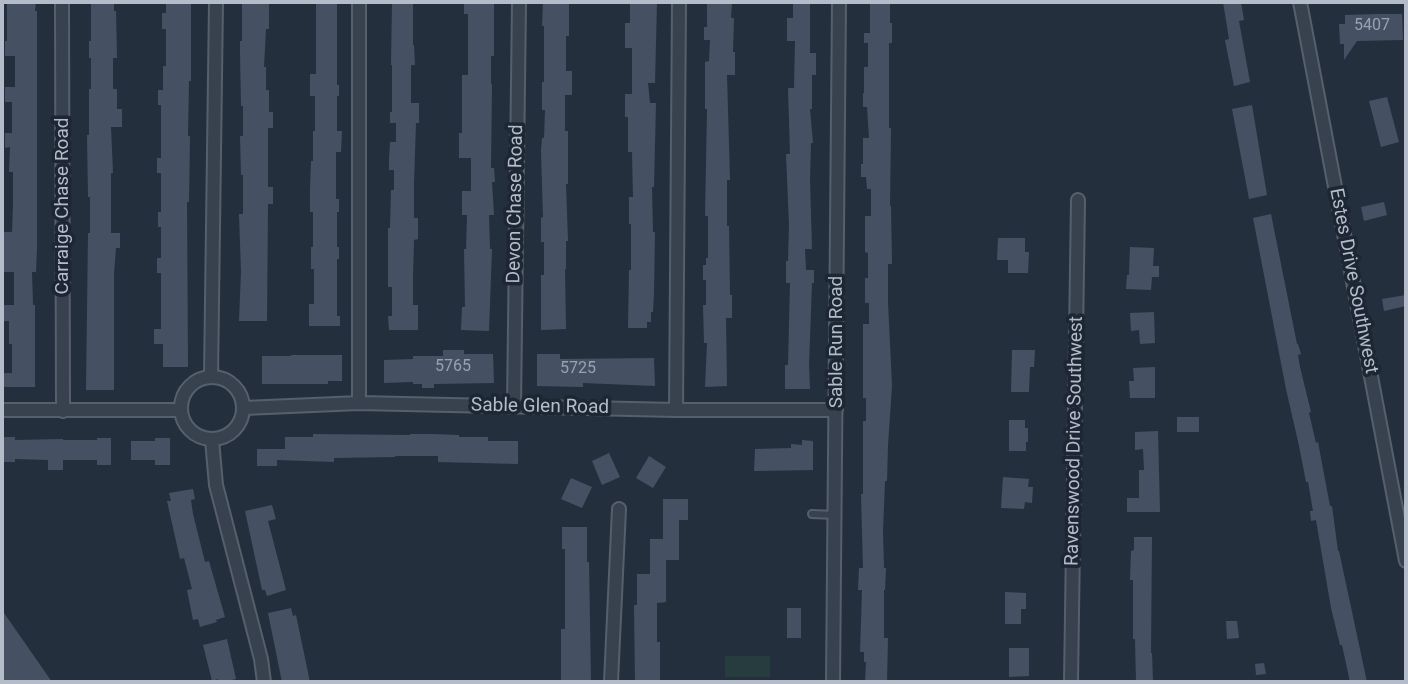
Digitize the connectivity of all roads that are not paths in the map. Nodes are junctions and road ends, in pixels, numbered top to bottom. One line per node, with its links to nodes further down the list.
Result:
1 (62, 2): 17 (street, Carraige Chase Road)
2 (216, 2): 9 (street)
3 (359, 2): 10 (street)
4 (519, 2): 11 (street, Devon Chase Road)
5 (679, 2): 15 (street)
6 (839, 2): 16 (street, Sable Run Road)
7 (1300, 2): 22 (street, Estes Drive Southwest)
8 (1079, 200): 26 (street, Ravenswood Drive Southwest)
9 (211, 377): 12 (street); 14 (street)
10 (359, 403): 11 (street, Sable Glen Road); 12 (street, Sable Glen Road)
11 (514, 407): 15 (street, Sable Glen Road)
12 (244, 408): 18 (street)
13 (2, 410): 17 (street)
14 (181, 410): 17 (street); 18 (street)
15 (676, 410): 16 (street, Sable Glen Road)
16 (836, 410): 21 (street, Sable Run Road)
17 (63, 411)
18 (212, 440): 23 (street)
19 (619, 509): 24 (street)
20 (812, 514): 21 (lane)
21 (835, 514): 25 (street, Sable Run Road)
22 (1406, 561)
23 (264, 682)
24 (611, 682)
25 (833, 682)
26 (1071, 682)

